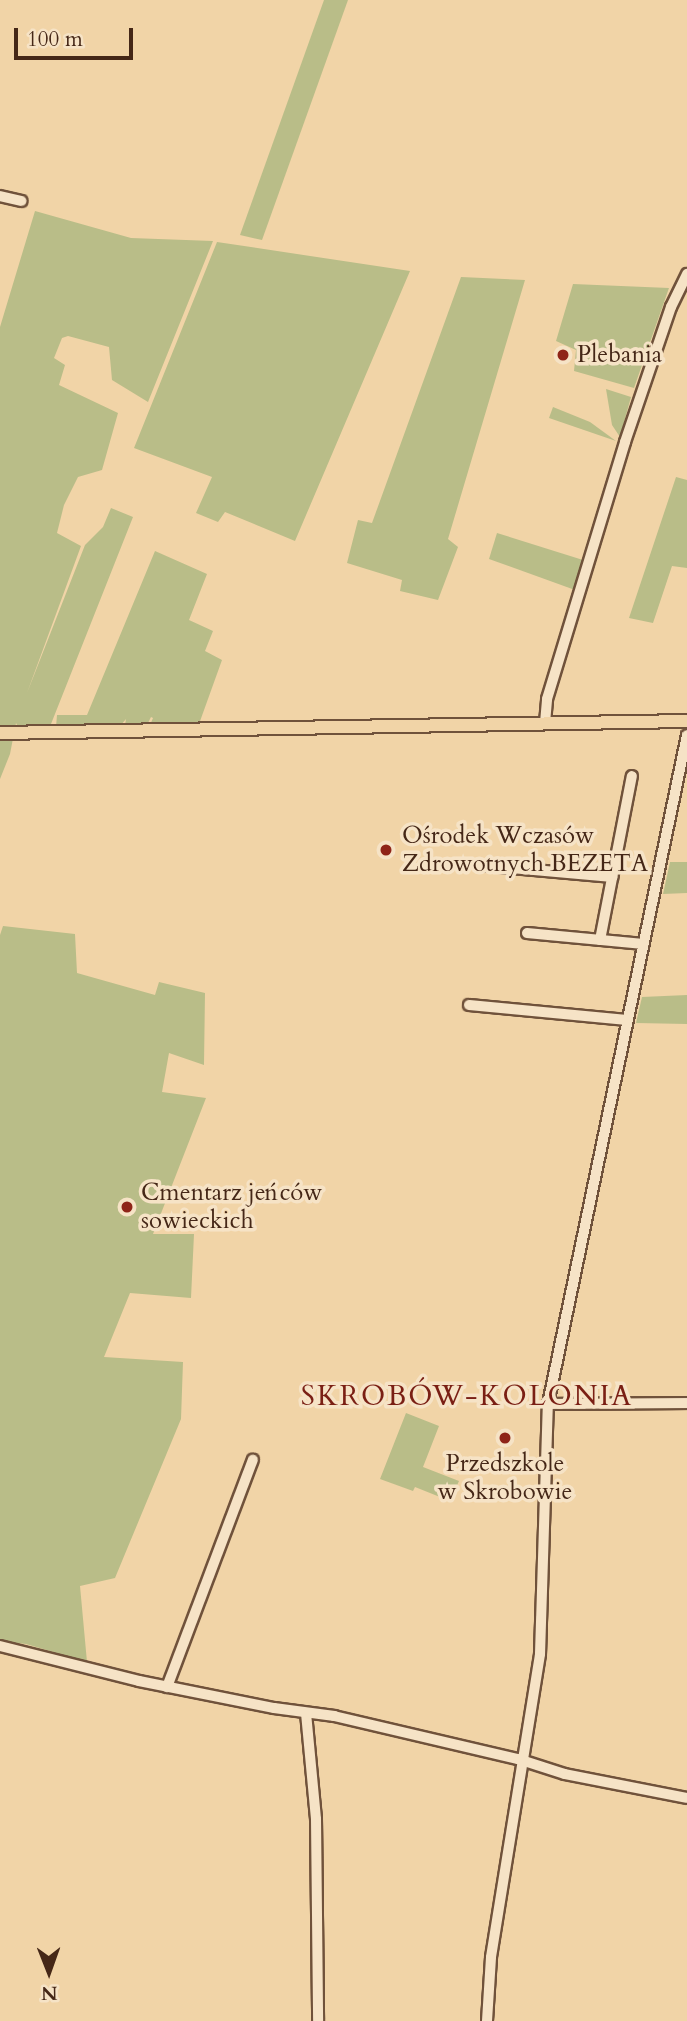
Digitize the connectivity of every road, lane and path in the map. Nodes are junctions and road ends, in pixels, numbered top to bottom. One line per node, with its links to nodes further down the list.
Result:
1 (0, 196): 2 (street)
2 (21, 201)
3 (687, 274): 5 (street)
4 (687, 721): 5 (main road)
5 (545, 723): 6 (main road)
6 (0, 733)
7 (687, 735): 13 (street)
8 (632, 776): 10 (street)
9 (489, 866): 10 (street)
10 (613, 877): 12 (street)
11 (527, 933): 12 (street)
12 (600, 940): 13 (street)
13 (643, 944): 15 (street)
14 (468, 1005): 15 (street)
15 (627, 1020): 17 (street)
16 (687, 1403): 17 (street)
17 (548, 1404): 22 (street)
18 (253, 1460): 20 (street)
19 (0, 1646): 20 (street)
20 (167, 1687): 21 (street)
21 (306, 1713): 22 (street); 24 (street)
22 (523, 1762): 23 (street); 25 (street)
23 (687, 1798)
24 (318, 2021)
25 (487, 2021)

